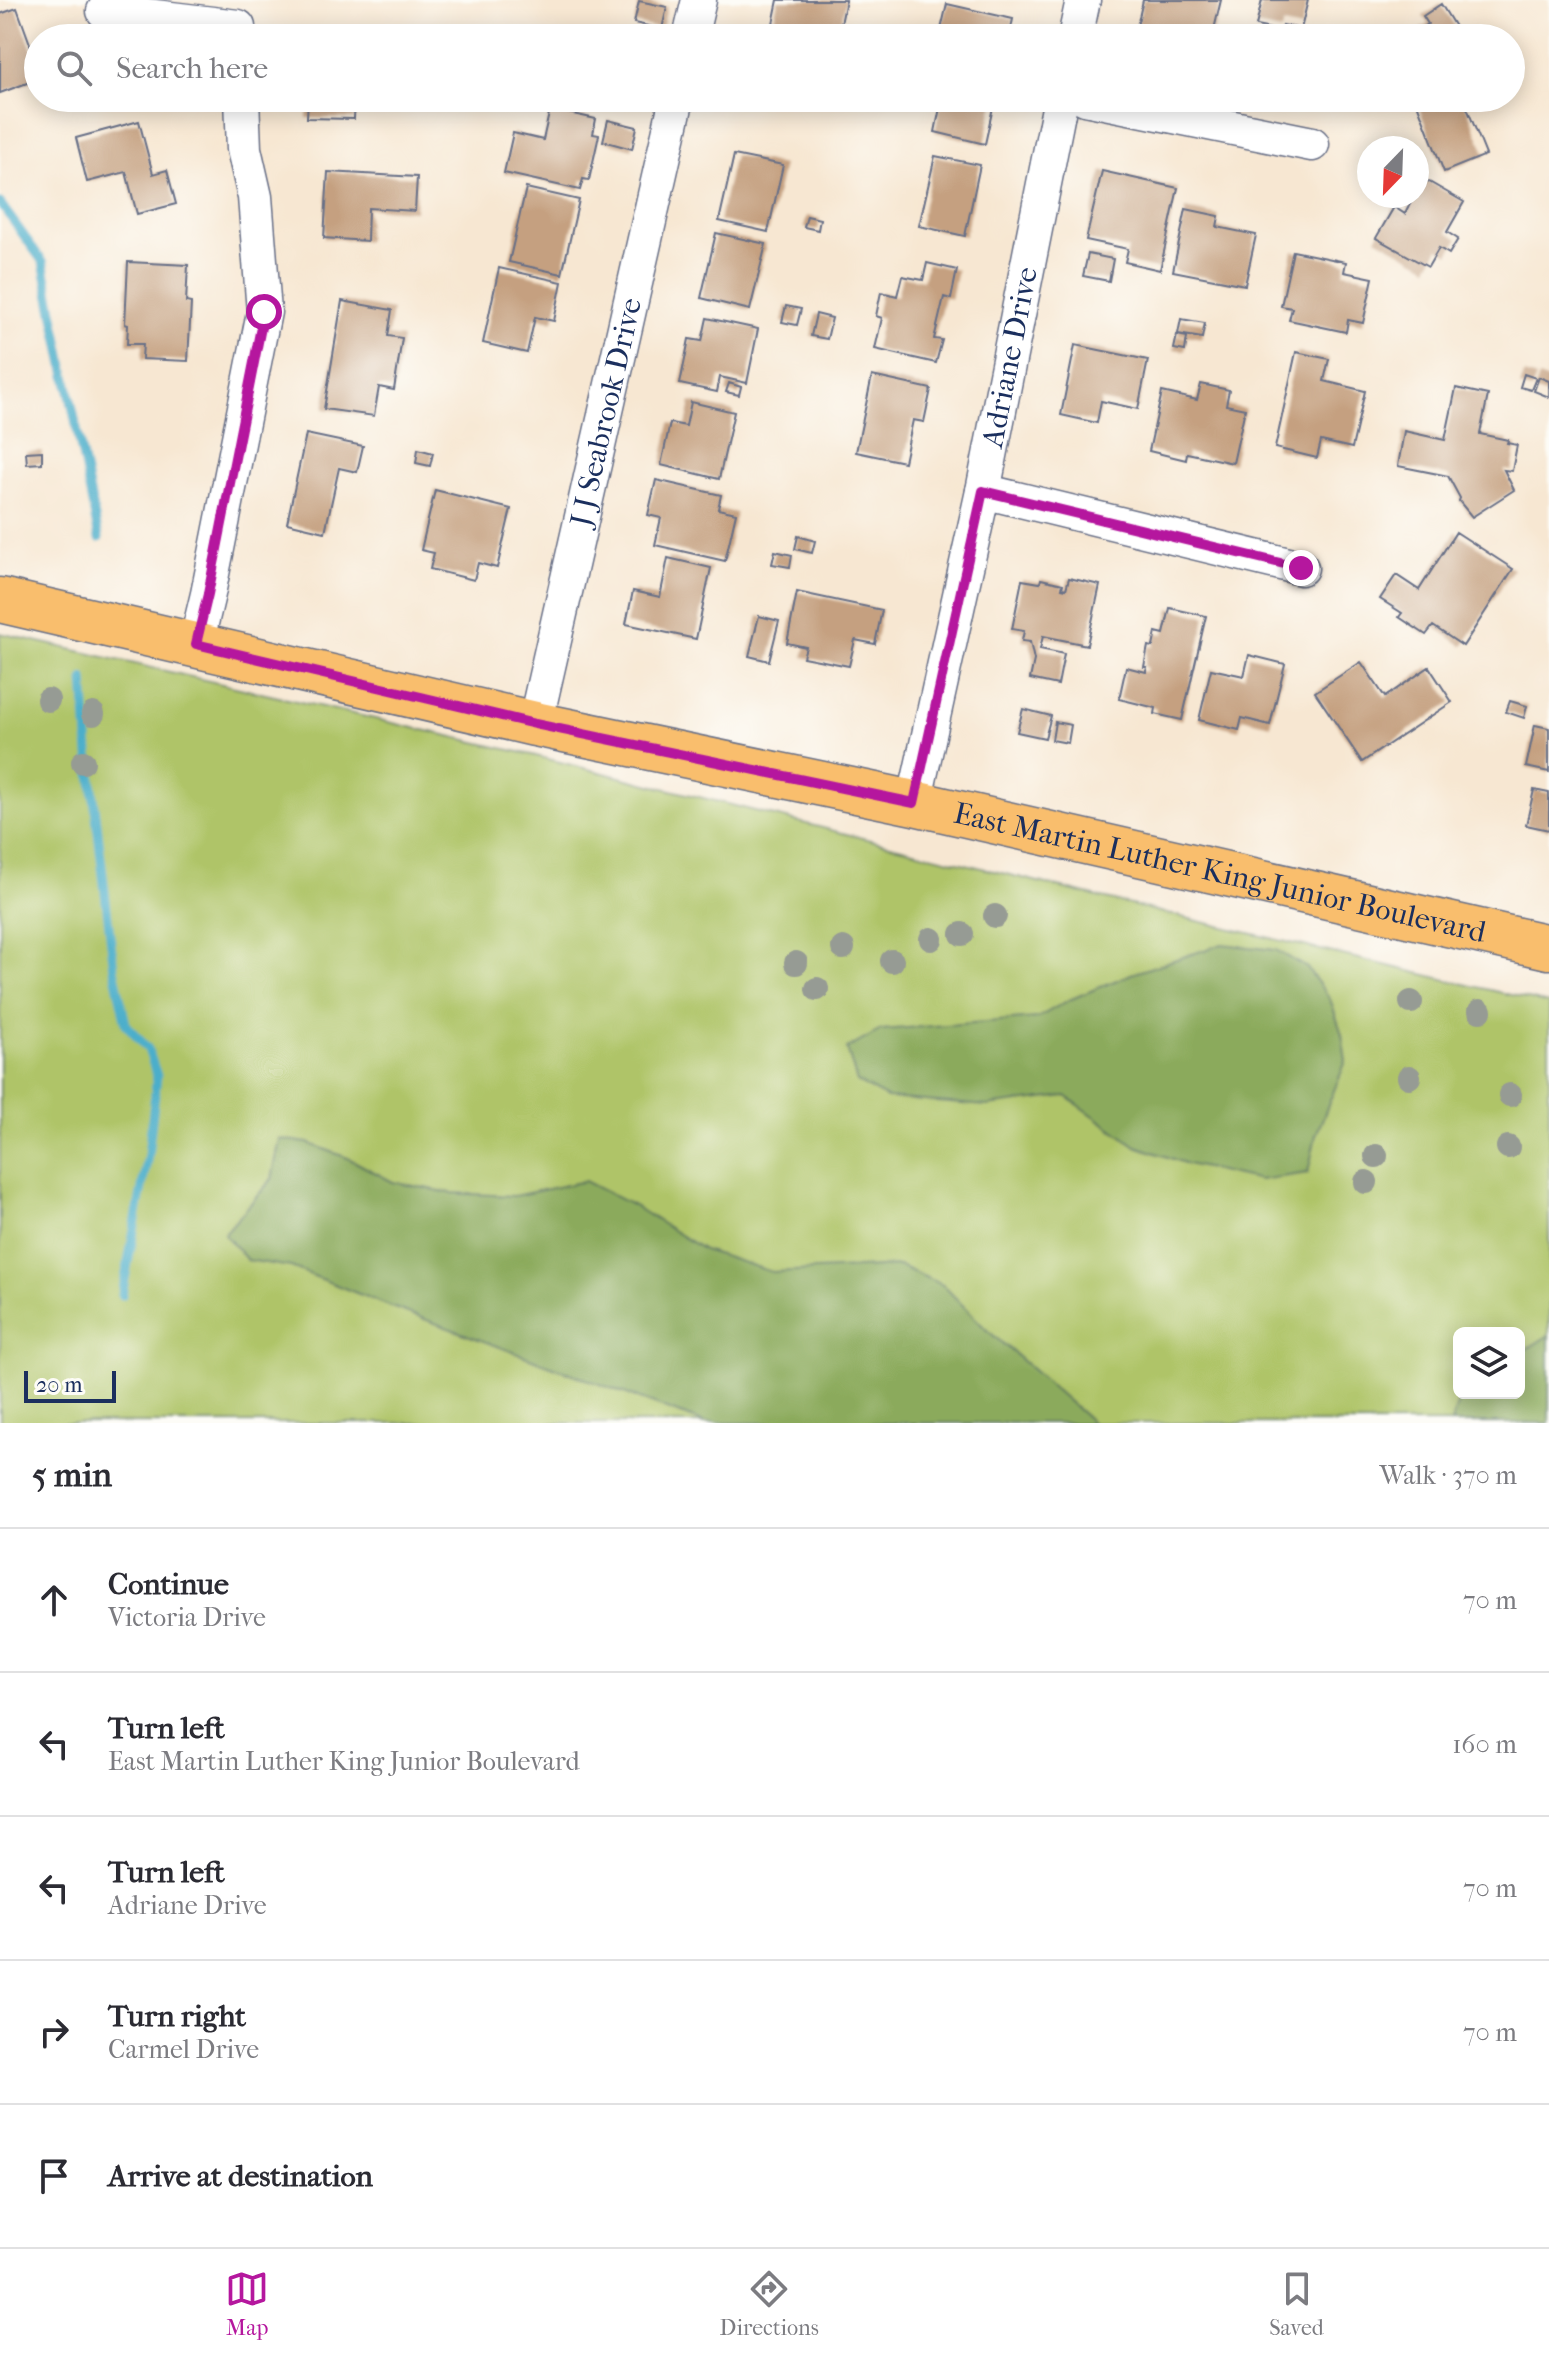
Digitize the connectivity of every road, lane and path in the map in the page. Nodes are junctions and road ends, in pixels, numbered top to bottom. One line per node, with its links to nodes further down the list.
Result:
1 (699, 0): 5 (street)
2 (1083, 0): 6 (street)
3 (104, 11): 4 (street)
4 (240, 22)
5 (693, 24)
6 (1078, 24)
7 (243, 112): 15 (street)
8 (674, 112): 16 (street, J J Seabrook Drive)
9 (1058, 112): 12 (street, Adriane Drive)
10 (1154, 112): 11 (street)
11 (1312, 144)
12 (983, 491): 13 (street); 17 (street, Adriane Drive)
13 (1301, 568)
14 (0, 600): 15 (main road, East Martin Luther King Junior Boulevard)
15 (196, 644): 16 (main road, East Martin Luther King Junior Boulevard)
16 (535, 724): 17 (main road, East Martin Luther King Junior Boulevard)
17 (914, 803): 18 (main road, East Martin Luther King Junior Boulevard)
18 (1549, 947)

